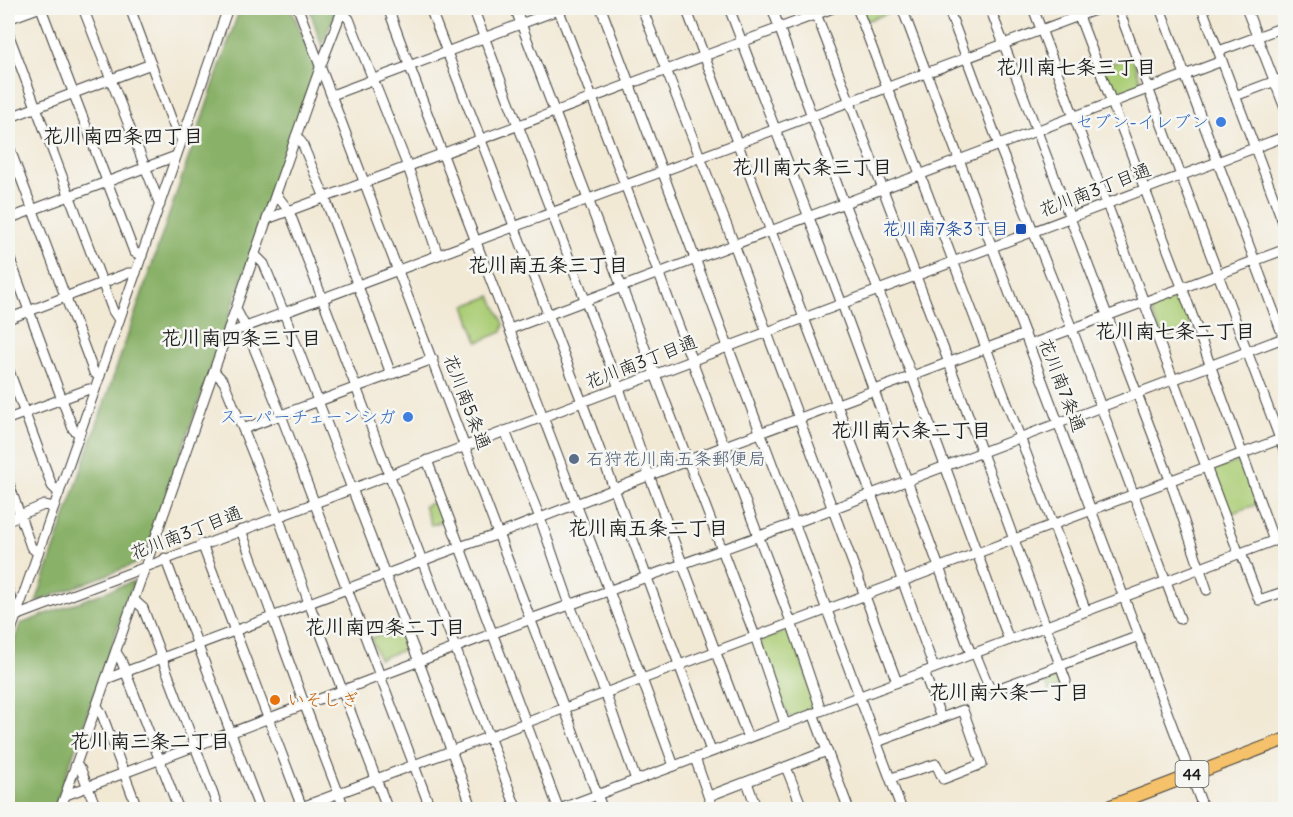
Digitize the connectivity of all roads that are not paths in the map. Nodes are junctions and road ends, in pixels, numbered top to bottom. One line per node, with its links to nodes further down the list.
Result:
1 (40, 8): 30 (street); 58 (street)
2 (82, 8): 52 (street)
3 (130, 8): 45 (street)
4 (228, 8): 75 (street)
5 (298, 8): 46 (street, 花川南5条通)
6 (388, 8): 47 (street)
7 (430, 8): 41 (street)
8 (473, 8): 37 (street)
9 (515, 8): 31 (street)
10 (560, 8): 31 (street); 61 (street)
11 (601, 8): 55 (street)
12 (642, 8): 48 (street)
13 (686, 8): 42 (street)
14 (729, 8): 38 (street)
15 (772, 8): 33 (street)
16 (833, 8): 28 (street)
17 (857, 8): 56 (street)
18 (902, 8): 49 (street, 花川南7条通)
19 (948, 8): 43 (street)
20 (990, 8): 39 (street)
21 (1033, 8): 34 (street)
22 (1100, 8): 29 (street)
23 (1118, 8): 57 (street)
24 (1160, 8): 50 (street)
25 (1202, 8): 40 (street)
26 (1246, 8): 36 (street)
27 (343, 10): 46 (street); 53 (street)
28 (815, 11): 33 (street); 62 (street)
29 (1077, 11): 34 (street); 63 (street)
30 (8, 19)
31 (521, 24): 37 (street); 66 (street)
32 (1286, 26): 36 (street)
33 (780, 27): 38 (street); 67 (street)
34 (1041, 29): 39 (street); 68 (street)
35 (8, 33): 64 (street)
36 (1257, 37): 40 (street); 54 (street)
37 (484, 38): 41 (street); 70 (street)
38 (742, 42): 42 (street); 71 (street)
39 (1003, 43): 43 (street); 72 (street)
40 (1219, 51): 44 (street)
41 (447, 52): 47 (street); 76 (street)
42 (705, 56): 48 (street); 77 (street)
43 (967, 57): 49 (street); 79 (street)
44 (1222, 61): 50 (street); 60 (street)
45 (151, 64): 52 (street); 75 (street)
46 (321, 65): 59 (street, 花川南5条通); 73 (street)
47 (410, 66): 53 (street); 81 (street)
48 (667, 70): 55 (street); 83 (street)
49 (926, 72): 56 (street); 84 (street, 花川南7条通)
50 (1185, 75): 57 (street); 85 (street)
51 (1286, 77): 54 (street)
52 (111, 79): 58 (street); 87 (street)
53 (373, 80): 59 (street); 86 (street)
54 (1274, 81): 60 (street); 65 (street)
55 (630, 84): 61 (street); 88 (street)
56 (886, 87): 62 (street); 89 (street)
57 (1150, 88): 63 (street); 90 (street)
58 (74, 93): 64 (street); 91 (street)
59 (332, 96): 92 (street, 花川南5条通)
60 (1235, 96): 80 (street)
61 (592, 98): 66 (street); 93 (street)
62 (849, 100): 67 (street); 94 (street)
63 (1111, 103): 68 (street); 95 (street)
64 (35, 108): 69 (street); 97 (street)
65 (1286, 111)
66 (555, 112): 70 (street); 99 (street)
67 (811, 115): 71 (street); 100 (street)
68 (1073, 117): 72 (street); 101 (street)
69 (8, 118)
70 (519, 126): 76 (street); 105 (street)
71 (774, 129): 77 (street); 106 (street)
72 (1037, 130): 79 (street); 107 (street)
73 (296, 136): 96 (street); 98 (street)
74 (1286, 136): 80 (street, 花川南3丁目通)
75 (182, 140): 82 (street)
76 (482, 140): 81 (street); 110 (street)
77 (738, 142): 83 (street); 112 (street)
78 (8, 144): 103 (street)
79 (999, 145): 84 (street); 113 (street)
80 (1255, 148): 85 (street, 花川南3丁目通); 111 (street)
81 (444, 154): 86 (street); 114 (street)
82 (177, 156): 87 (street); 102 (street)
83 (700, 156): 88 (street); 115 (street)
84 (959, 160): 89 (street); 116 (street, 花川南7条通)
85 (1218, 162): 90 (street, 花川南3丁目通); 123 (street)
86 (408, 167): 92 (street); 120 (street)
87 (145, 168): 91 (street); 102 (street)
88 (662, 170): 93 (street); 122 (street)
89 (919, 175): 94 (street); 124 (street)
90 (1181, 176): 95 (street, 花川南3丁目通); 128 (street)
91 (108, 182): 97 (street); 121 (street)
92 (366, 183): 98 (street); 125 (street, 花川南5条通)
93 (625, 184): 99 (street); 127 (street)
94 (882, 188): 100 (street); 129 (street)
95 (1145, 189): 101 (street, 花川南3丁目通); 133 (street)
96 (276, 194): 104 (street); 109 (street)
97 (70, 196): 103 (street); 130 (street)
98 (325, 198): 104 (street); 131 (street)
99 (588, 198): 105 (street); 132 (street)
100 (844, 203): 106 (street); 134 (street)
101 (1108, 203): 107 (street, 花川南3丁目通); 138 (street)
102 (159, 205): 121 (street)
103 (32, 210): 108 (street); 135 (street)
104 (289, 211): 109 (street); 136 (street)
105 (550, 212): 110 (street); 137 (street)
106 (807, 217): 112 (street); 139 (street)
107 (1071, 217): 113 (street, 花川南3丁目通); 144 (street)
108 (8, 219)
109 (267, 219): 119 (street)
110 (514, 226): 114 (street); 143 (street)
111 (1286, 230)
112 (770, 231): 115 (street); 145 (street)
113 (1034, 231): 116 (street, 花川南3丁目通); 150 (street)
114 (475, 241): 120 (street); 149 (street)
115 (734, 244): 122 (street); 151 (street)
116 (992, 247): 124 (street, 花川南3丁目通); 153 (street, 花川南7条通)
117 (1286, 249): 123 (street)
118 (8, 254): 141 (street)
119 (255, 255): 140 (street); 142 (street)
120 (438, 255): 125 (street)
121 (142, 256): 126 (street)
122 (695, 259): 127 (street); 156 (street)
123 (1254, 261): 128 (street); 154 (street)
124 (952, 262): 129 (street, 花川南3丁目通); 157 (street)
125 (399, 270): 131 (street); 159 (street, 花川南5条通)
126 (136, 273): 130 (street); 147 (street)
127 (658, 273): 132 (street); 160 (street)
128 (1218, 274): 133 (street); 158 (street)
129 (915, 276): 134 (street, 花川南3丁目通); 161 (street)
130 (103, 283): 135 (street); 147 (street)
131 (359, 285): 136 (street); 165 (street)
132 (620, 287): 137 (street); 166 (street)
133 (1182, 287): 138 (street); 162 (street)
134 (879, 290): 139 (street, 花川南3丁目通); 168 (street)
135 (65, 297): 141 (street); 167 (street)
136 (322, 299): 142 (street); 170 (street)
137 (584, 301): 143 (street); 171 (street)
138 (1144, 302): 144 (street); 169 (street)
139 (842, 304): 145 (street, 花川南3丁目通); 173 (street)
140 (236, 309): 148 (street); 152 (street)
141 (30, 311): 146 (street); 175 (street)
142 (284, 313): 148 (street); 176 (street)
143 (547, 315): 149 (street); 177 (street)
144 (1108, 315): 150 (street); 174 (street)
145 (804, 318): 151 (street, 花川南3丁目通); 178 (street)
146 (8, 320)
147 (119, 320): 167 (street)
148 (246, 328): 152 (street); 181 (street)
149 (510, 329): 182 (street)
150 (1072, 329): 155 (street); 179 (street)
151 (766, 332): 156 (street, 花川南3丁目通); 184 (street)
152 (227, 334): 164 (street)
153 (1025, 334): 155 (street, 花川南7条通); 157 (street)
154 (1285, 340): 158 (street)
155 (1029, 345): 185 (street, 花川南7条通)
156 (728, 346): 160 (street, 花川南3丁目通); 188 (street)
157 (986, 349): 161 (street); 190 (street)
158 (1246, 352): 162 (street); 191 (street)
159 (432, 359): 165 (street); 192 (street, 花川南5条通)
160 (692, 360): 166 (street, 花川南3丁目通); 193 (street)
161 (949, 363): 168 (street); 194 (street)
162 (1210, 365): 169 (street); 195 (street)
163 (8, 368): 180 (street)
164 (214, 371): 186 (street); 237 (street)
165 (391, 374): 170 (street)
166 (656, 374): 171 (street, 花川南3丁目通); 198 (street)
167 (100, 376): 172 (street)
168 (912, 376): 173 (street); 199 (street)
169 (1173, 379): 174 (street); 200 (street)
170 (356, 387): 176 (street); 201 (street)
171 (619, 388): 177 (street, 花川南3丁目通); 202 (street)
172 (95, 390): 175 (street); 189 (street)
173 (873, 391): 178 (street); 203 (street)
174 (1137, 393): 179 (street); 204 (street)
175 (62, 399): 180 (street); 189 (street)
176 (317, 402): 181 (street); 206 (street)
177 (582, 402): 182 (street, 花川南3丁目通); 207 (street)
178 (836, 405): 184 (street); 209 (street)
179 (1100, 406): 185 (street); 210 (street)
180 (24, 413): 183 (street); 208 (street)
181 (281, 415): 186 (street); 211 (street)
182 (544, 416): 187 (street, 花川南3丁目通); 212 (street)
183 (8, 419)
184 (798, 419): 188 (street); 214 (street)
185 (1058, 422): 190 (street); 215 (street, 花川南7条通)
186 (243, 429): 217 (street)
187 (505, 431): 192 (street, 花川南3丁目通); 218 (street)
188 (761, 433): 193 (street); 220 (street)
189 (79, 434): 208 (street)
190 (1019, 437): 194 (street); 221 (street)
191 (1283, 438): 195 (street); 196 (street)
192 (466, 446): 197 (street, 花川南3丁目通); 223 (street, 花川南5条通)
193 (725, 446): 198 (street); 224 (street)
194 (981, 451): 199 (street); 226 (street)
195 (1243, 453): 200 (street); 227 (street)
196 (1286, 456)
197 (427, 460): 201 (street, 花川南3丁目通); 229 (street)
198 (687, 461): 202 (street); 230 (street)
199 (945, 465): 203 (street); 231 (street)
200 (1206, 467): 204 (street); 233 (street)
201 (389, 474): 206 (street, 花川南3丁目通); 235 (street)
202 (649, 476): 207 (street); 236 (street)
203 (908, 479): 209 (street); 238 (street)
204 (1170, 480): 210 (street); 239 (street)
205 (8, 481): 216 (street)
206 (352, 488): 211 (street, 花川南3丁目通); 240 (street)
207 (614, 489): 212 (street); 241 (street)
208 (59, 493): 213 (street)
209 (871, 494): 214 (street); 242 (street)
210 (1132, 494): 215 (street); 243 (street)
211 (315, 502): 217 (street, 花川南3丁目通); 244 (street)
212 (576, 504): 218 (street); 247 (street)
213 (54, 507): 216 (street); 232 (street)
214 (832, 508): 220 (street); 249 (street)
215 (1091, 510): 221 (street); 250 (street, 花川南7条通)
216 (20, 515): 219 (street); 232 (street)
217 (278, 516): 222 (street, 花川南3丁目通); 252 (street)
218 (540, 518): 223 (street); 253 (street)
219 (8, 520)
220 (795, 523): 224 (street); 254 (street)
221 (1053, 524): 226 (street); 255 (street)
222 (241, 530): 228 (street, 花川南3丁目通); 257 (street)
223 (499, 534): 229 (street); 258 (street, 花川南5条通)
224 (758, 535): 230 (street); 260 (street)
225 (1286, 536): 227 (street)
226 (1013, 539): 231 (street); 261 (street)
227 (1274, 541): 233 (street)
228 (202, 544): 234 (street, 花川南3丁目通); 262 (street)
229 (459, 547): 235 (street); 263 (street)
230 (721, 549): 236 (street); 264 (street)
231 (977, 552): 238 (street); 267 (street)
232 (38, 553): 256 (street)
233 (1240, 553): 239 (street); 248 (street)
234 (165, 558): 237 (street, 花川南3丁目通); 268 (street)
235 (423, 562): 240 (street); 269 (street)
236 (683, 563): 241 (street); 270 (street)
237 (146, 565): 251 (street); 256 (street, 花川南3丁目通)
238 (940, 567): 242 (street); 272 (street)
239 (1200, 568): 243 (street); 246 (street)
240 (386, 575): 244 (street); 274 (street)
241 (646, 577): 247 (street); 275 (street)
242 (903, 580): 249 (street); 277 (street)
243 (1165, 582): 250 (street); 259 (street)
244 (348, 589): 252 (street); 280 (street)
245 (8, 590): 256 (street)
246 (1207, 590)
247 (608, 591): 253 (street); 281 (street)
248 (1286, 591)
249 (864, 595): 254 (street); 284 (street)
250 (1124, 597): 255 (street); 265 (street, 花川南7条通)
251 (134, 600): 271 (street); 273 (street)
252 (309, 603): 257 (street); 285 (street)
253 (570, 605): 258 (street); 286 (street)
254 (827, 609): 260 (street); 287 (street)
255 (1086, 611): 261 (street)
256 (12, 617): 266 (street)
257 (273, 617): 262 (street); 289 (street)
258 (531, 619): 263 (street); 290 (street, 花川南5条通)
259 (1179, 619)
260 (791, 622): 264 (street); 291 (street)
261 (1047, 626): 267 (street); 276 (street)
262 (235, 630): 268 (street); 293 (street)
263 (492, 634): 269 (street); 294 (street)
264 (754, 636): 270 (street); 295 (street)
265 (1139, 636): 276 (street); 312 (street, 花川南7条通)
266 (8, 639)
267 (1009, 640): 272 (street)
268 (196, 645): 273 (street); 296 (street)
269 (456, 648): 274 (street); 297 (street)
270 (716, 651): 275 (street); 298 (street)
271 (116, 652): 278 (street); 282 (street)
272 (973, 653): 276 (street); 277 (street)
273 (161, 658): 278 (street); 301 (street)
274 (419, 662): 280 (street); 302 (street)
275 (679, 664): 281 (street); 304 (street)
276 (1061, 665): 283 (street)
277 (934, 668): 279 (street)
278 (126, 672): 282 (street); 306 (street)
279 (924, 672): 284 (street); 292 (street)
280 (381, 677): 285 (street); 307 (street)
281 (642, 678): 286 (street); 309 (street)
282 (106, 679): 288 (street)
283 (1066, 681)
284 (897, 682): 287 (street)
285 (343, 691): 289 (street); 313 (street)
286 (605, 692): 290 (street); 315 (street)
287 (860, 696): 291 (street); 300 (street)
288 (97, 706): 308 (street); 311 (street)
289 (305, 706): 293 (street); 318 (street)
290 (565, 708): 294 (street); 319 (street, 花川南5条通)
291 (817, 712): 295 (street); 303 (street)
292 (941, 718): 300 (street); 314 (street)
293 (269, 719): 296 (street); 322 (street)
294 (526, 722): 297 (street); 323 (street)
295 (785, 724): 298 (street)
296 (230, 734): 301 (street); 329 (street)
297 (488, 736): 302 (street); 334 (street)
298 (748, 738): 304 (street)
299 (1286, 739): 312 (main road, 44)
300 (877, 742): 314 (street)
301 (196, 746): 306 (street); 328 (street)
302 (451, 750): 307 (street); 333 (street)
303 (827, 751): 310 (street); 339 (street)
304 (711, 752): 305 (street)
305 (694, 758): 309 (street); 321 (street)
306 (159, 760): 311 (street); 327 (street)
307 (414, 764): 313 (street); 332 (street)
308 (76, 765): 317 (street); 320 (street)
309 (674, 766): 315 (street)
310 (786, 767): 316 (street); 338 (street)
311 (124, 773): 317 (street); 326 (street)
312 (1191, 775): 341 (main road, 44); 342 (street, 花川南7条通)
313 (377, 778): 318 (street); 331 (street)
314 (891, 778): 340 (street)
315 (636, 780): 319 (street)
316 (747, 782): 321 (street); 337 (street)
317 (88, 786): 320 (street); 325 (street)
318 (339, 793): 322 (street); 330 (street)
319 (597, 794): 323 (street); 335 (street, 花川南5条通)
320 (66, 795): 324 (street)
321 (709, 796): 336 (street)
322 (300, 809)
323 (558, 809)
324 (60, 810)
325 (97, 810)
326 (138, 810)
327 (179, 810)
328 (219, 810)
329 (260, 810)
330 (345, 810)
331 (388, 810)
332 (431, 810)
333 (473, 810)
334 (517, 810)
335 (603, 810)
336 (713, 810)
337 (758, 810)
338 (803, 810)
339 (849, 810)
340 (902, 810)
341 (1100, 810)
342 (1204, 810)

